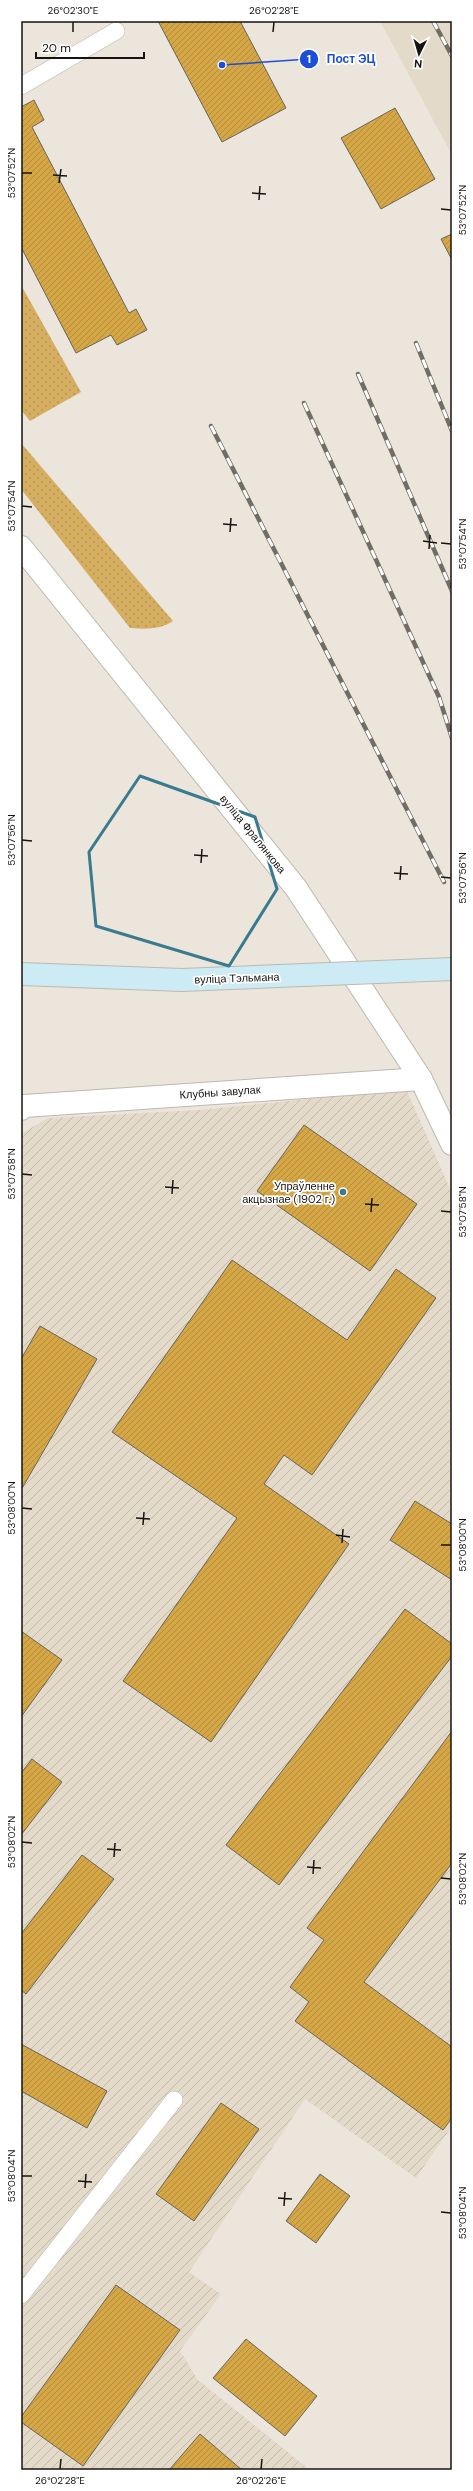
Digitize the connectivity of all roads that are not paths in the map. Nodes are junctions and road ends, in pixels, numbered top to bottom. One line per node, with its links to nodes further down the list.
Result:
1 (116, 31): 2 (lane)
2 (21, 86)
3 (21, 547): 6 (street, вуліца Фралянкова)
4 (452, 969): 5 (main road, вуліца Тэльмана, bridge)
5 (21, 974)
6 (422, 1079): 7 (street, Клубны завулак); 8 (street, вуліца Фралянкова)
7 (21, 1109)
8 (452, 1144)
9 (174, 2100): 10 (lane)
10 (21, 2296)

